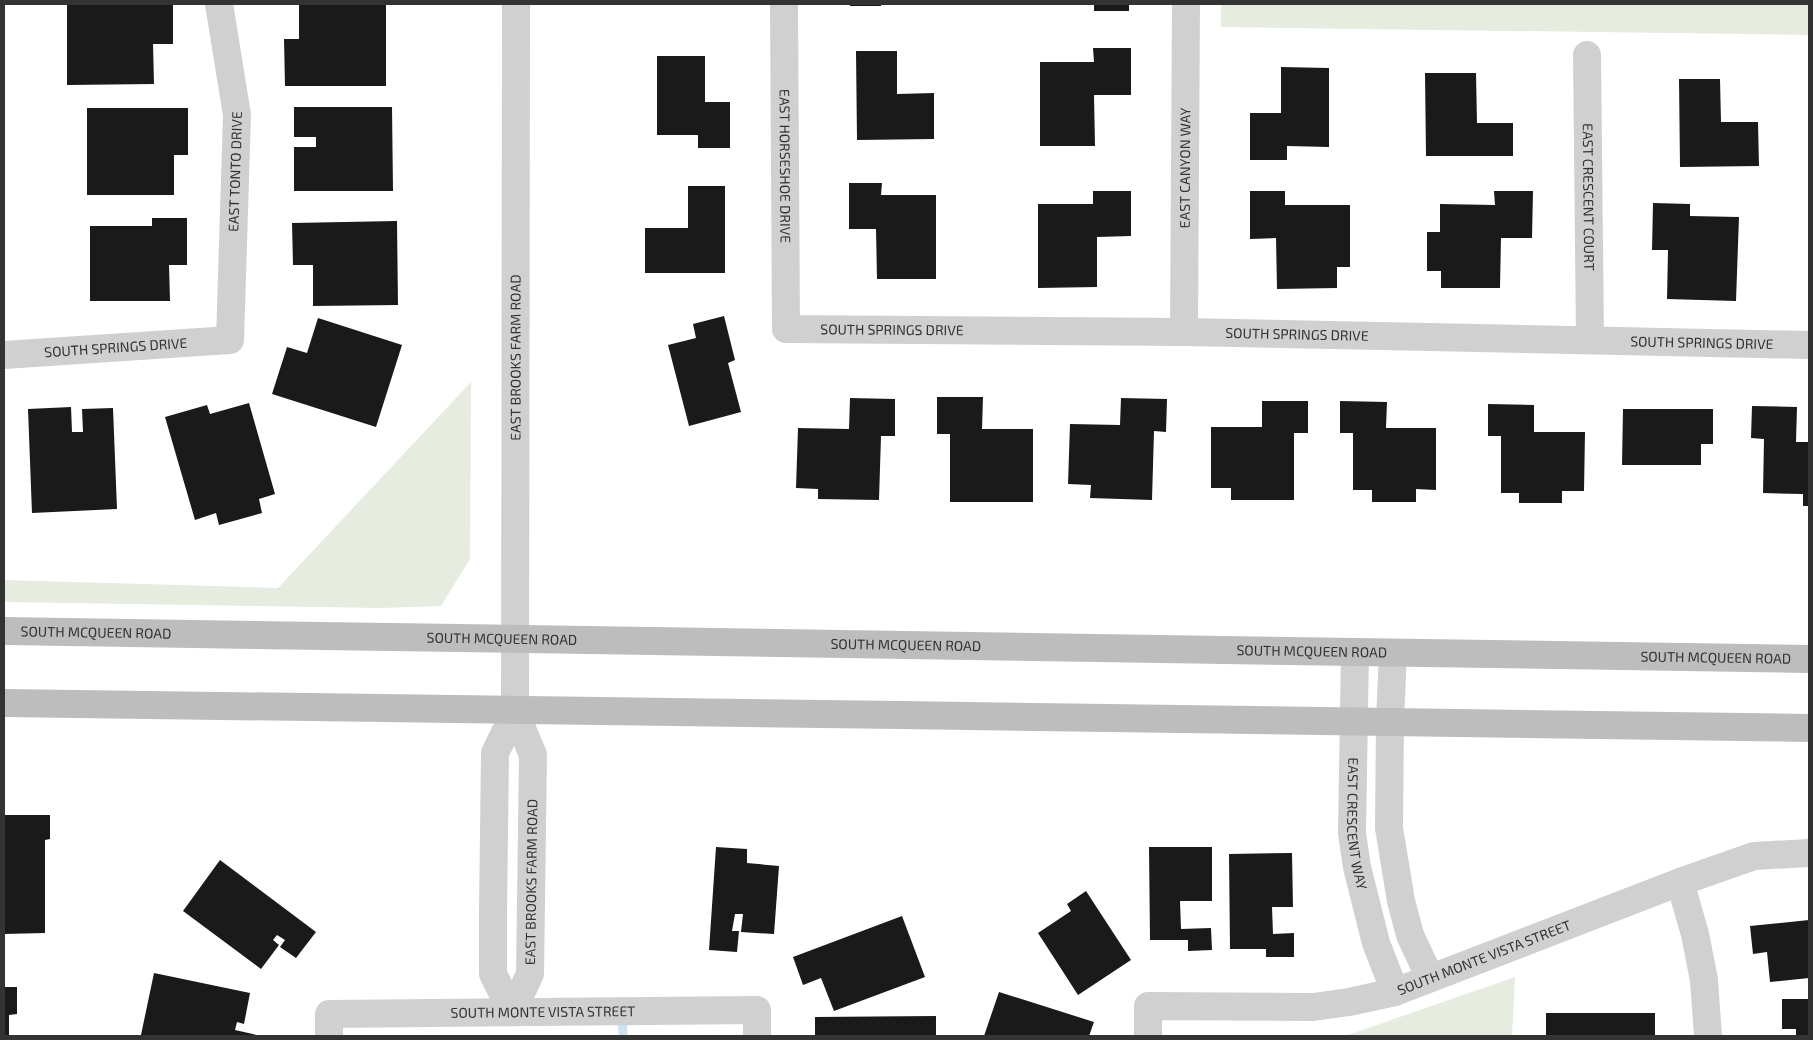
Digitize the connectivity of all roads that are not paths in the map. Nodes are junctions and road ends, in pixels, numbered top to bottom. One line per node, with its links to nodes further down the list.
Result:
1 (219, 4): 9 (street, EAST TONTO DRIVE)
2 (516, 4): 13 (street, EAST BROOKS FARM ROAD)
3 (784, 4): 6 (street, EAST HORSESHOE DRIVE)
4 (1186, 4): 7 (street, EAST CANYON WAY)
5 (1587, 55): 8 (street, EAST CRESCENT COURT)
6 (786, 329): 7 (street, SOUTH SPRINGS DRIVE)
7 (1184, 332): 8 (street, SOUTH SPRINGS DRIVE)
8 (1590, 339): 10 (street, SOUTH SPRINGS DRIVE)
9 (230, 340): 11 (street, SOUTH SPRINGS DRIVE)
10 (1809, 345)
11 (4, 355)
12 (4, 631): 13 (main road, SOUTH MCQUEEN ROAD)
13 (514, 640): 14 (main road, SOUTH MCQUEEN ROAD); 18 (street, EAST BROOKS FARM ROAD)
14 (1355, 652): 15 (main road, SOUTH MCQUEEN ROAD); 19 (street, EAST CRESCENT WAY)
15 (1393, 653): 16 (main road, SOUTH MCQUEEN ROAD); 20 (street)
16 (1809, 660)
17 (4, 703): 18 (main road)
18 (515, 712): 19 (main road); 23 (street, EAST BROOKS FARM ROAD); 24 (street, EAST BROOKS FARM ROAD)
19 (1353, 720): 20 (main road); 27 (street, EAST CRESCENT WAY)
20 (1390, 720): 21 (main road); 26 (street)
21 (1809, 728)
22 (1809, 853): 25 (street, SOUTH MONTE VISTA STREET)
23 (494, 872): 24 (street); 28 (street, EAST BROOKS FARM ROAD)
24 (532, 873): 28 (street, EAST BROOKS FARM ROAD)
25 (1680, 882): 26 (street, SOUTH MONTE VISTA STREET); 32 (street)
26 (1430, 978): 27 (street, SOUTH MONTE VISTA STREET)
27 (1395, 992): 31 (street, SOUTH MONTE VISTA STREET)
28 (512, 1012): 29 (street, SOUTH MONTE VISTA STREET); 30 (street, SOUTH MONTE VISTA STREET)
29 (757, 1023)
30 (329, 1025)
31 (1148, 1036)
32 (1708, 1036)

